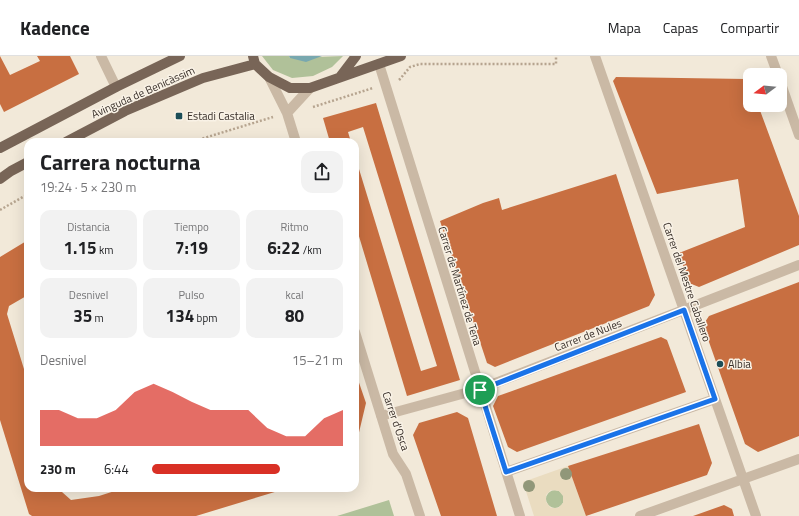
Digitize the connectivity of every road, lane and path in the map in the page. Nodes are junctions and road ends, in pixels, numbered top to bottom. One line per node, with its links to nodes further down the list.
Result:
1 (101, 56): 14 (street)
2 (180, 56): 14 (main road, Avinguda de Benicàssim)
3 (356, 56): 12 (main road)
4 (401, 56): 9 (main road)
5 (556, 56): 13 (path)
6 (595, 56): 29 (street, Carrer del Mestre Caballero)
7 (771, 56): 10 (street)
8 (254, 60): 11 (main road); 20 (main road, Avinguda de Benicàssim)
9 (378, 64): 12 (main road); 13 (street, Carrer de Martínez de Tena)
10 (775, 68)
11 (269, 77): 15 (main road); 18 (street)
12 (340, 77): 15 (main road)
13 (385, 84): 17 (path); 31 (street, Carrer de Martínez de Tena)
14 (116, 87): 23 (main road, Avinguda de Benicàssim)
15 (310, 88): 18 (street)
16 (787, 101): 19 (street)
17 (312, 107)
18 (287, 113): 21 (path); 22 (street)
19 (799, 135)
20 (74, 138)
21 (204, 138)
22 (295, 138)
23 (1, 146)
24 (24, 164): 25 (main road)
25 (0, 179)
26 (24, 196): 27 (path)
27 (0, 210)
28 (799, 265): 29 (street, Carrer de Nules)
29 (684, 310): 31 (street, Carrer de Nules); 32 (street, Carrer del Mestre Caballero)
30 (359, 345): 33 (street, Carrer d'Osca)
31 (480, 390): 33 (street, Carrer de Nules); 35 (street, Carrer de Martínez de Tena)
32 (715, 399): 35 (street); 36 (street, Carrer del Mestre Caballero)
33 (381, 416): 37 (street, Carrer d'Osca)
34 (799, 459): 36 (street)
35 (506, 472): 38 (street, Carrer de Martínez de Tena)
36 (743, 479): 39 (street); 40 (street, Carrer del Mestre Caballero)
37 (420, 516)
38 (520, 516)
39 (640, 516)
40 (756, 516)

